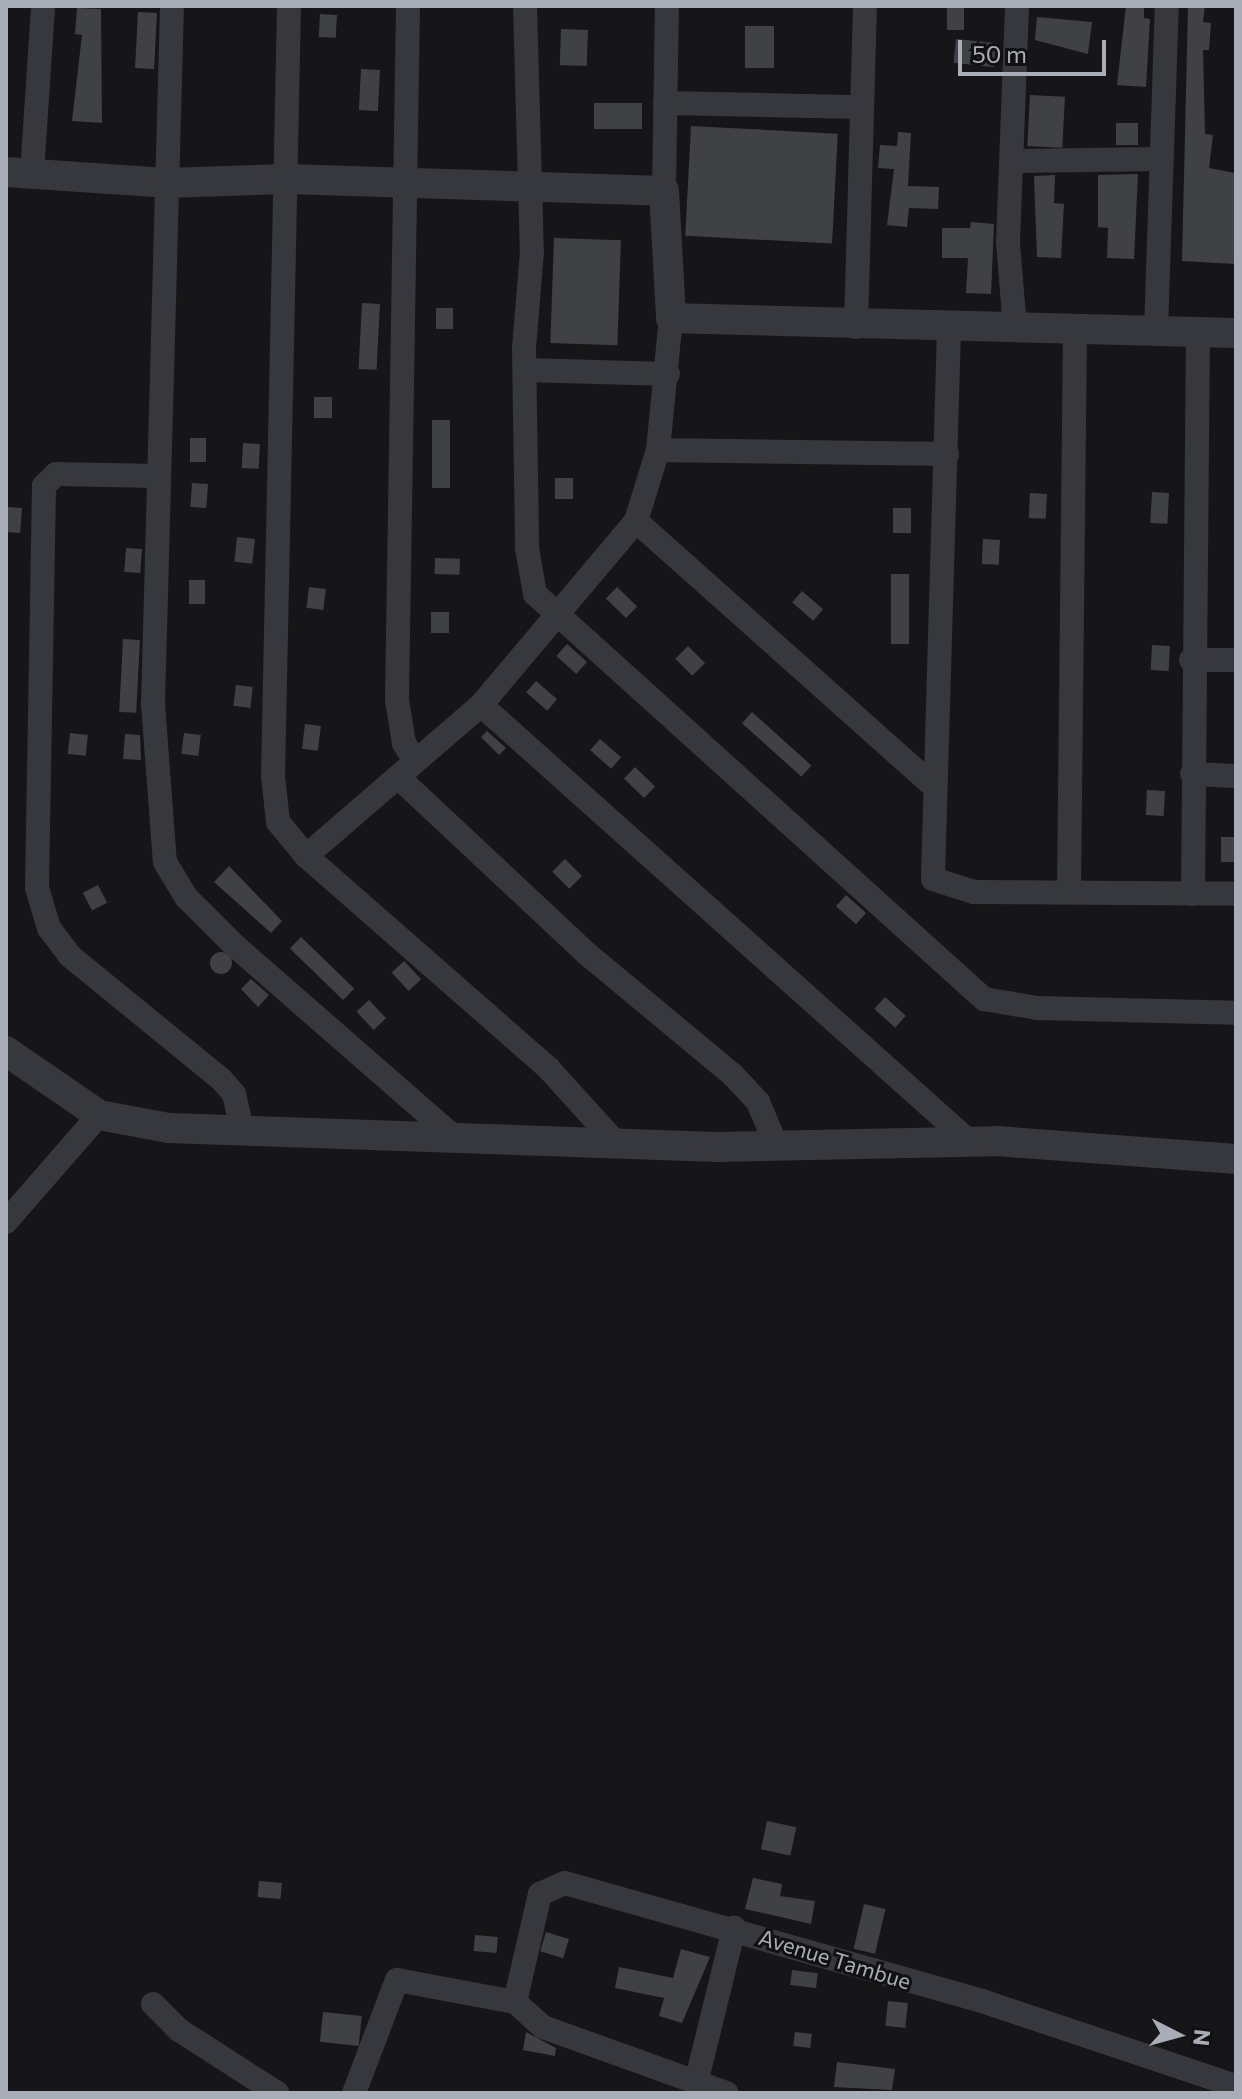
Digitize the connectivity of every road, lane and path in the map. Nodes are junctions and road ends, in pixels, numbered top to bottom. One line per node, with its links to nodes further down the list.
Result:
1 (43, 6): 14 (street)
2 (172, 6): 17 (street)
3 (289, 6): 15 (street)
4 (408, 6): 16 (street)
5 (525, 6): 18 (street)
6 (667, 6): 10 (street)
7 (865, 6): 11 (street)
8 (1017, 6): 13 (street)
9 (1167, 6): 12 (street)
10 (665, 103): 11 (street); 19 (street)
11 (862, 107): 21 (street)
12 (1160, 159): 13 (street); 25 (street)
13 (1012, 161): 22 (street)
14 (19, 173): 17 (street)
15 (286, 179): 16 (street); 17 (street); 42 (street)
16 (409, 182): 18 (street); 38 (street)
17 (166, 183): 32 (street)
18 (525, 186): 19 (street); 28 (street)
19 (664, 191): 20 (street)
20 (671, 318): 21 (street); 29 (street)
21 (856, 327): 23 (street)
22 (1015, 328): 23 (street); 24 (street)
23 (949, 329): 31 (street)
24 (1075, 330): 25 (street); 43 (street)
25 (1156, 332): 26 (street)
26 (1198, 332): 27 (street); 35 (street)
27 (1236, 333)
28 (525, 370): 29 (street); 34 (street)
29 (668, 374): 30 (street)
30 (658, 450): 31 (street); 33 (street)
31 (947, 454): 41 (street)
32 (159, 476): 49 (street); 50 (street)
33 (636, 521): 34 (street); 41 (street)
34 (561, 616): 37 (street); 46 (street)
35 (1191, 660): 36 (street); 39 (street)
36 (1236, 660)
37 (481, 705): 38 (street); 51 (street)
38 (406, 769): 42 (street); 53 (street)
39 (1192, 774): 40 (street); 44 (street)
40 (1236, 776)
41 (930, 783): 43 (street)
42 (306, 856): 52 (street)
43 (1069, 892): 44 (street)
44 (1193, 894): 45 (street)
45 (1236, 894)
46 (1236, 1013)
47 (6, 1051): 48 (street)
48 (99, 1115): 49 (street); 55 (street)
49 (242, 1130): 50 (street)
50 (452, 1135): 52 (street)
51 (971, 1143): 53 (street); 54 (street)
52 (617, 1144): 53 (street)
53 (777, 1147)
54 (1236, 1159)
55 (6, 1222)
56 (734, 1928): 57 (street, Avenue Tambue); 59 (street); 60 (street, Avenue Tambue)
57 (515, 2002): 59 (street); 62 (street)
58 (153, 2004): 61 (street)
59 (696, 2083): 63 (street)
60 (1236, 2086)
61 (277, 2093)
62 (354, 2093)
63 (726, 2093)

